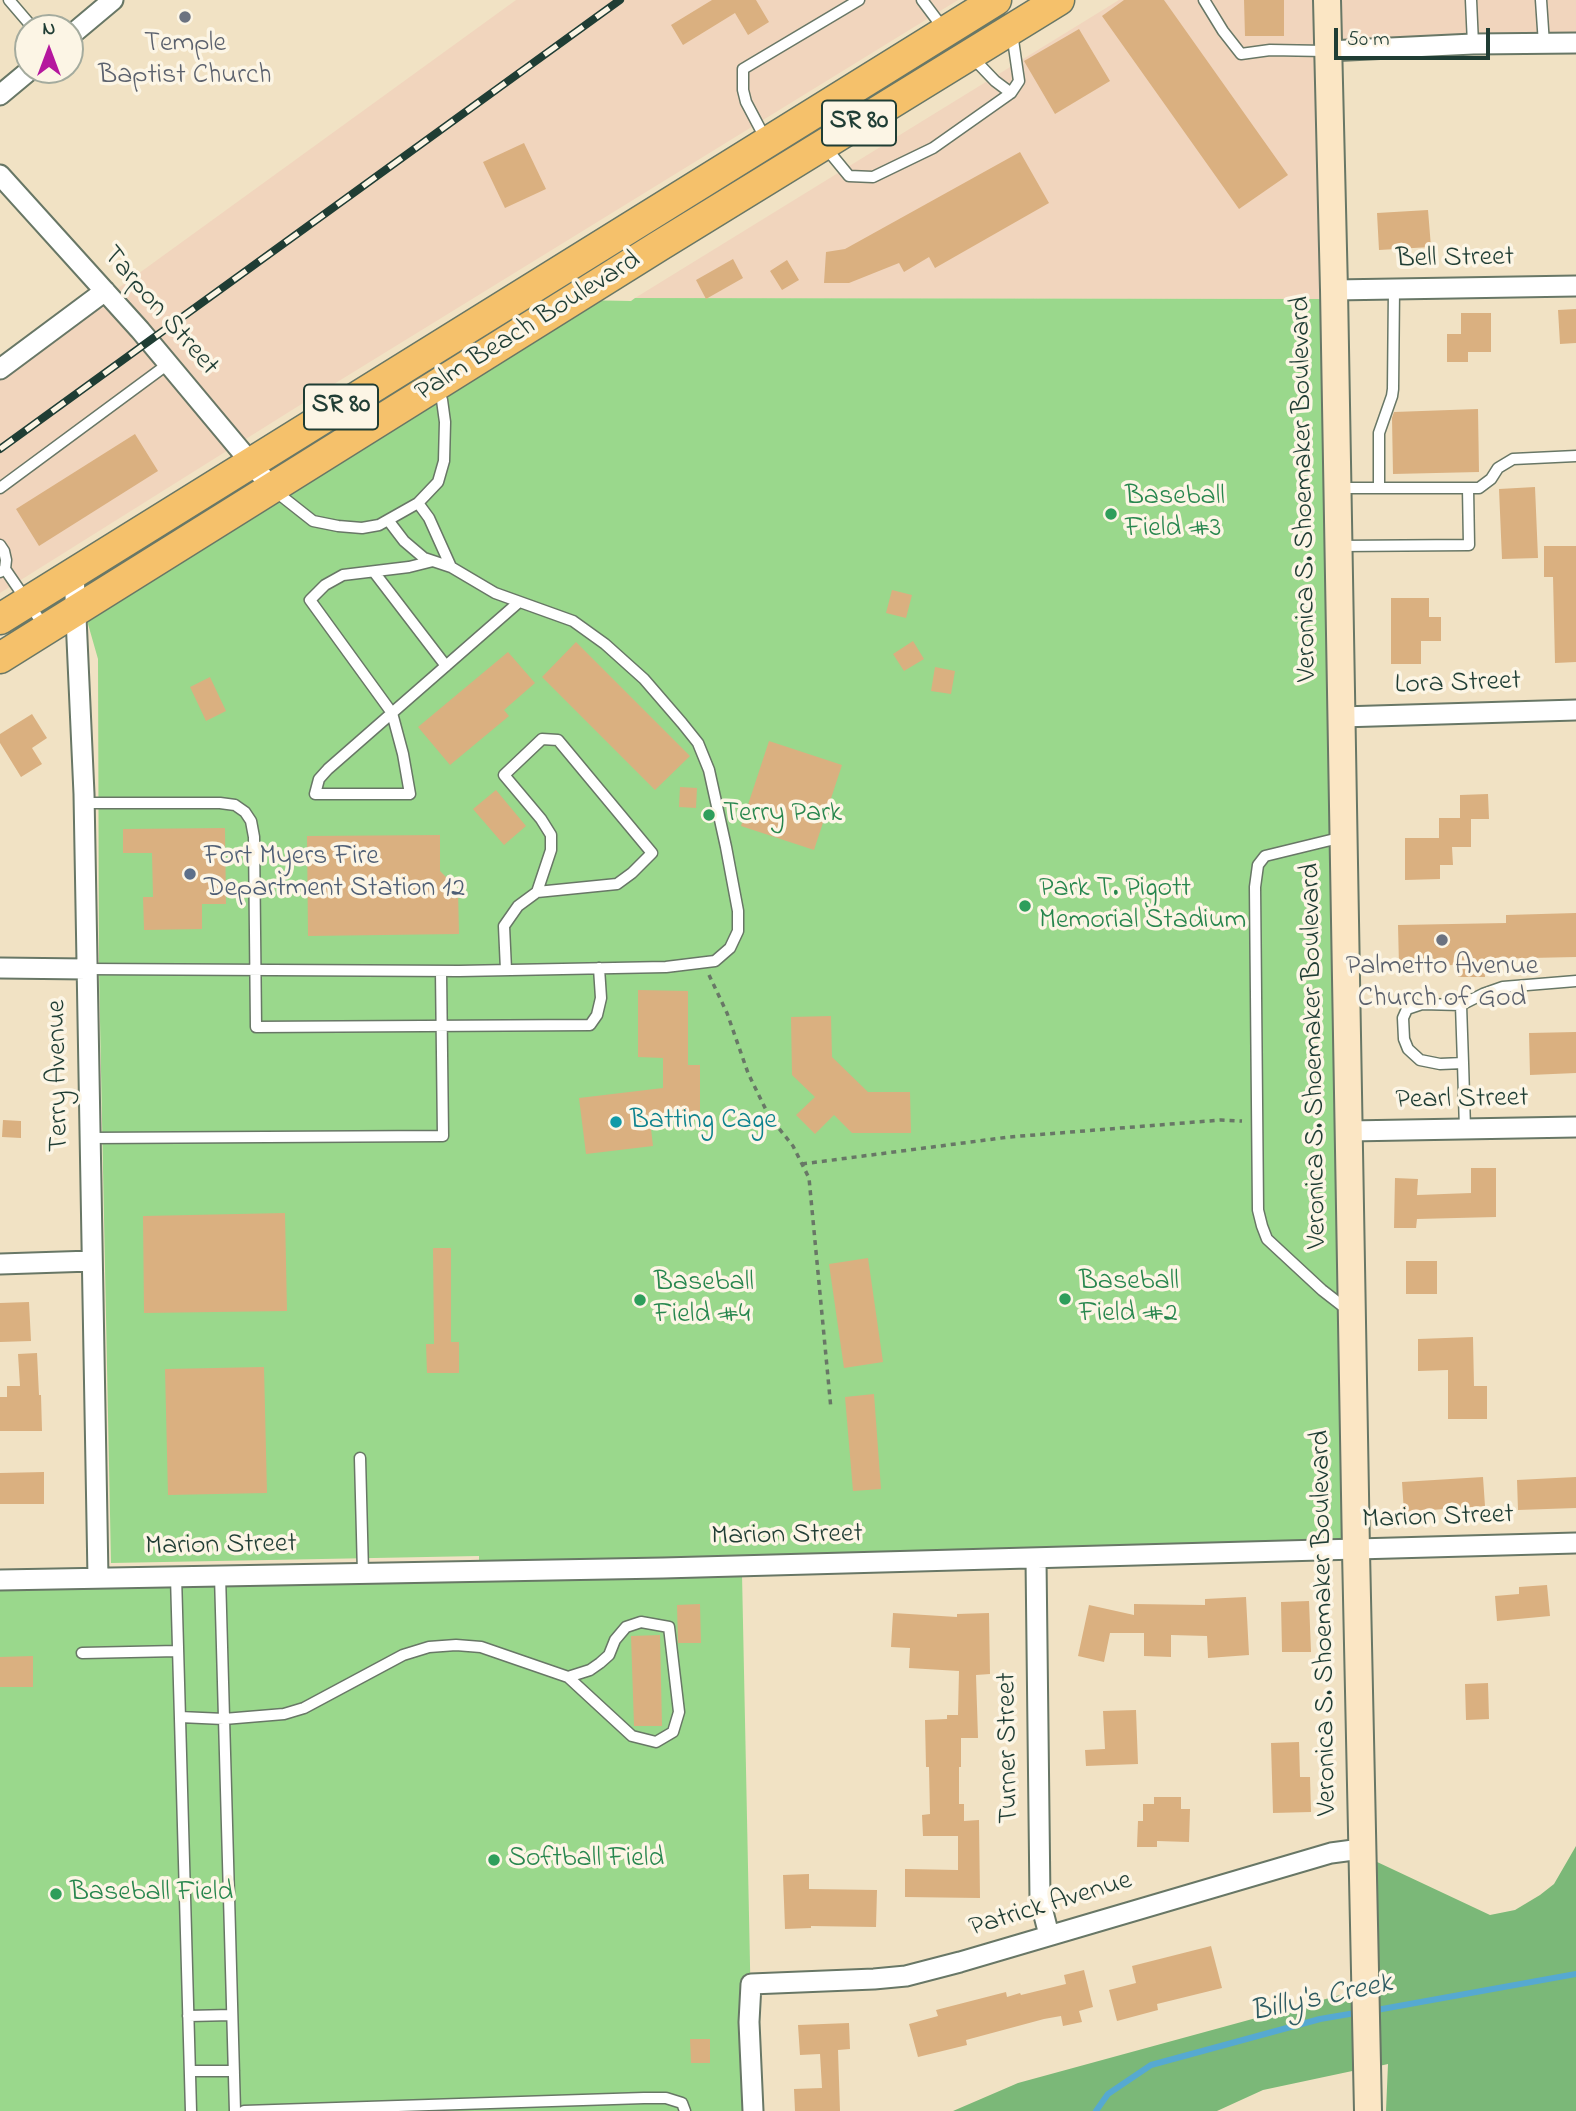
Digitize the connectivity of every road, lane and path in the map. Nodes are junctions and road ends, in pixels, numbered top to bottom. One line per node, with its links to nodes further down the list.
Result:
1 (9, 0): 11 (lane)
2 (113, 0): 12 (street)
3 (859, 0): 23 (lane)
4 (922, 0): 14 (lane)
5 (1059, 0): 13 (main road, Palm Beach Boulevard / SR 80)
6 (1204, 0): 18 (lane)
7 (1326, 0): 18 (street, Veronica S. Shoemaker Boulevard)
8 (1471, 0): 16 (lane)
9 (1541, 0): 17 (lane)
10 (984, 7): 14 (main road, Palm Beach Boulevard / SR 80); 24 (main road)
11 (21, 14)
12 (84, 24)
13 (1012, 29): 19 (main road, Palm Beach Boulevard / SR 80); 21 (lane)
14 (945, 32): 23 (main road, Palm Beach Boulevard / SR 80)
15 (1576, 43): 17 (street)
16 (1473, 44): 17 (street); 18 (street)
17 (1544, 44)
18 (1328, 51): 29 (street, Veronica S. Shoemaker Boulevard)
19 (970, 55): 21 (lane); 24 (main road, Palm Beach Boulevard / SR 80)
20 (14, 83): 22 (street)
21 (1012, 93): 24 (lane)
22 (0, 95)
23 (767, 142): 26 (main road); 35 (main road, Palm Beach Boulevard / SR 80)
24 (824, 145): 26 (main road, Palm Beach Boulevard / SR 80)
25 (0, 175): 30 (street, Tarpon Street)
26 (659, 246): 33 (main road, Palm Beach Boulevard / SR 80)
27 (1576, 286): 28 (street, Bell Street)
28 (1394, 289): 29 (street, Bell Street); 39 (lane)
29 (1335, 290): 38 (street, Veronica S. Shoemaker Boulevard)
30 (105, 291): 31 (street, Tarpon Street); 32 (street)
31 (168, 364): 35 (street, Tarpon Street); 36 (lane)
32 (0, 369)
33 (435, 387): 37 (main road, Palm Beach Boulevard / SR 80); 41 (lane)
34 (1576, 456): 40 (lane)
35 (251, 463): 37 (street, Tarpon Street); 49 (main road, Palm Beach Boulevard / SR 80)
36 (0, 488)
37 (272, 488): 42 (lane); 52 (main road, Palm Beach Boulevard / SR 80)
38 (1338, 488): 39 (lane); 44 (street, Veronica S. Shoemaker Boulevard)
39 (1378, 488): 40 (lane)
40 (1468, 488): 44 (lane)
41 (418, 503): 42 (lane); 46 (lane)
42 (388, 520): 45 (lane)
43 (0, 545): 47 (lane)
44 (1339, 546): 59 (street, Veronica S. Shoemaker Boulevard)
45 (433, 561): 46 (lane); 48 (lane)
46 (451, 567): 51 (lane)
47 (2, 571): 50 (lane)
48 (374, 572): 56 (lane); 58 (lane)
49 (74, 573): 50 (main road, Palm Beach Boulevard / SR 80); 52 (street, Terry Avenue)
50 (28, 602): 53 (main road, Palm Beach Boulevard / SR 80); 54 (lane)
51 (519, 602): 56 (lane); 63 (lane)
52 (76, 611): 54 (main road, Palm Beach Boulevard / SR 80); 60 (street, Terry Avenue)
53 (0, 619)
54 (46, 629): 55 (main road, Palm Beach Boulevard / SR 80)
55 (0, 658)
56 (446, 666): 58 (lane)
57 (1576, 710): 59 (street, Lora Street)
58 (391, 713): 58 (lane)
59 (1341, 717): 61 (street, Veronica S. Shoemaker Boulevard)
60 (84, 803): 66 (street, Terry Avenue); 67 (lane)
61 (1344, 836): 74 (lane); 77 (street, Veronica S. Shoemaker Boulevard)
62 (537, 892): 62 (lane); 68 (lane)
63 (703, 963): 65 (lane); 79 (path)
64 (0, 968): 66 (street)
65 (599, 968): 68 (lane); 72 (lane)
66 (86, 969): 67 (lane); 78 (street, Terry Avenue)
67 (255, 970): 69 (lane); 72 (lane)
68 (506, 970): 69 (lane)
69 (441, 971): 72 (lane)
70 (1576, 981): 71 (lane)
71 (1461, 1005): 73 (lane); 73 (lane)
72 (442, 1025): 78 (lane)
73 (1463, 1063): 76 (lane)
74 (1258, 1121): 79 (path); 82 (lane)
75 (1576, 1127): 76 (street, Pearl Street)
76 (1465, 1129): 77 (street, Pearl Street)
77 (1349, 1131): 82 (street, Veronica S. Shoemaker Boulevard)
78 (89, 1138): 80 (street, Terry Avenue)
79 (802, 1164): 83 (path)
80 (92, 1261): 81 (street); 91 (street, Terry Avenue)
81 (0, 1264)
82 (1352, 1312): 86 (street, Veronica S. Shoemaker Boulevard)
83 (831, 1409)
84 (360, 1458): 88 (lane)
85 (1576, 1543): 86 (street, Marion Street)
86 (1356, 1550): 87 (street, Marion Street); 98 (street, Veronica S. Shoemaker Boulevard)
87 (1036, 1559): 88 (street, Marion Street); 99 (street, Turner Street)
88 (363, 1573): 89 (street, Marion Street)
89 (220, 1575): 90 (street, Marion Street); 97 (lane)
90 (176, 1576): 91 (street, Marion Street); 93 (lane)
91 (98, 1578): 92 (street, Marion Street)
92 (0, 1580)
93 (178, 1651): 94 (lane); 96 (lane)
94 (82, 1653)
95 (568, 1677): 95 (lane); 97 (lane)
96 (180, 1717): 97 (lane); 101 (lane)
97 (224, 1719): 100 (lane)
98 (1362, 1849): 99 (street, Patrick Avenue); 109 (street, Veronica S. Shoemaker Boulevard)
99 (1049, 1935): 108 (street, Patrick Avenue)
100 (232, 2015): 101 (lane); 103 (lane)
101 (188, 2016): 102 (lane)
102 (190, 2071): 103 (lane); 104 (lane)
103 (234, 2071): 105 (lane)
104 (191, 2111)
105 (235, 2111)
106 (244, 2111): 107 (lane)
107 (685, 2111)
108 (753, 2111)
109 (1368, 2111)

